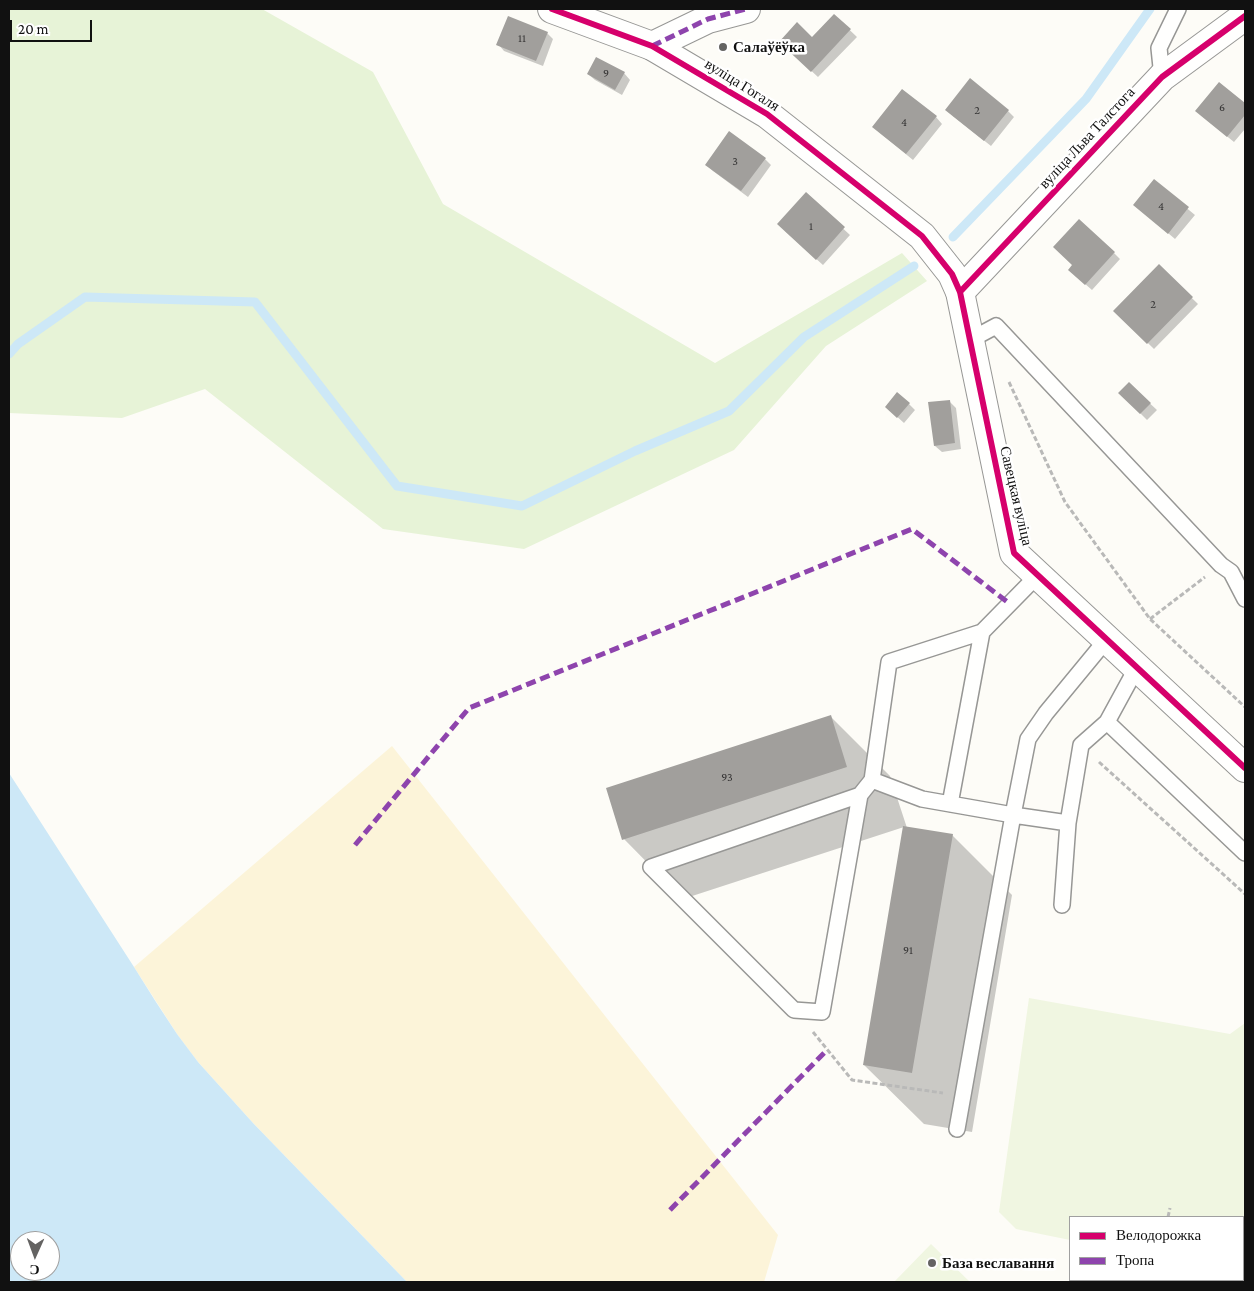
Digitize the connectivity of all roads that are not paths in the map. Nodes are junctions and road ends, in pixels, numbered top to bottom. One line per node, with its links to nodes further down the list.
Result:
1 (552, 9): 5 (street, вуліца Гогаля)
2 (746, 9): 5 (street)
3 (1178, 9): 6 (lane)
4 (1245, 16): 6 (street, вуліца Льва Талстога)
5 (652, 46): 7 (street, вуліца Гогаля)
6 (1162, 77): 8 (street, вуліца Льва Талстога)
7 (922, 236): 8 (street, Савецкая вуліца)
8 (960, 292): 9 (street, Савецкая вуліца)
9 (970, 340): 10 (street, Савецкая вуліца); 11 (lane)
10 (1038, 575): 12 (lane); 13 (street, Савецкая вуліца)
11 (1245, 599)
12 (982, 632): 17 (lane); 19 (lane)
13 (1107, 639): 14 (street, Савецкая вуліца); 20 (lane)
14 (1137, 667): 15 (lane); 16 (street, Савецкая вуліца)
15 (1107, 722): 21 (lane); 22 (lane)
16 (1245, 768)
17 (872, 780): 18 (lane); 19 (lane)
18 (860, 795): 18 (lane)
19 (950, 804): 20 (lane)
20 (1013, 815): 21 (lane); 24 (lane)
21 (1068, 823): 23 (lane)
22 (1245, 853)
23 (1062, 906)
24 (958, 1129)

